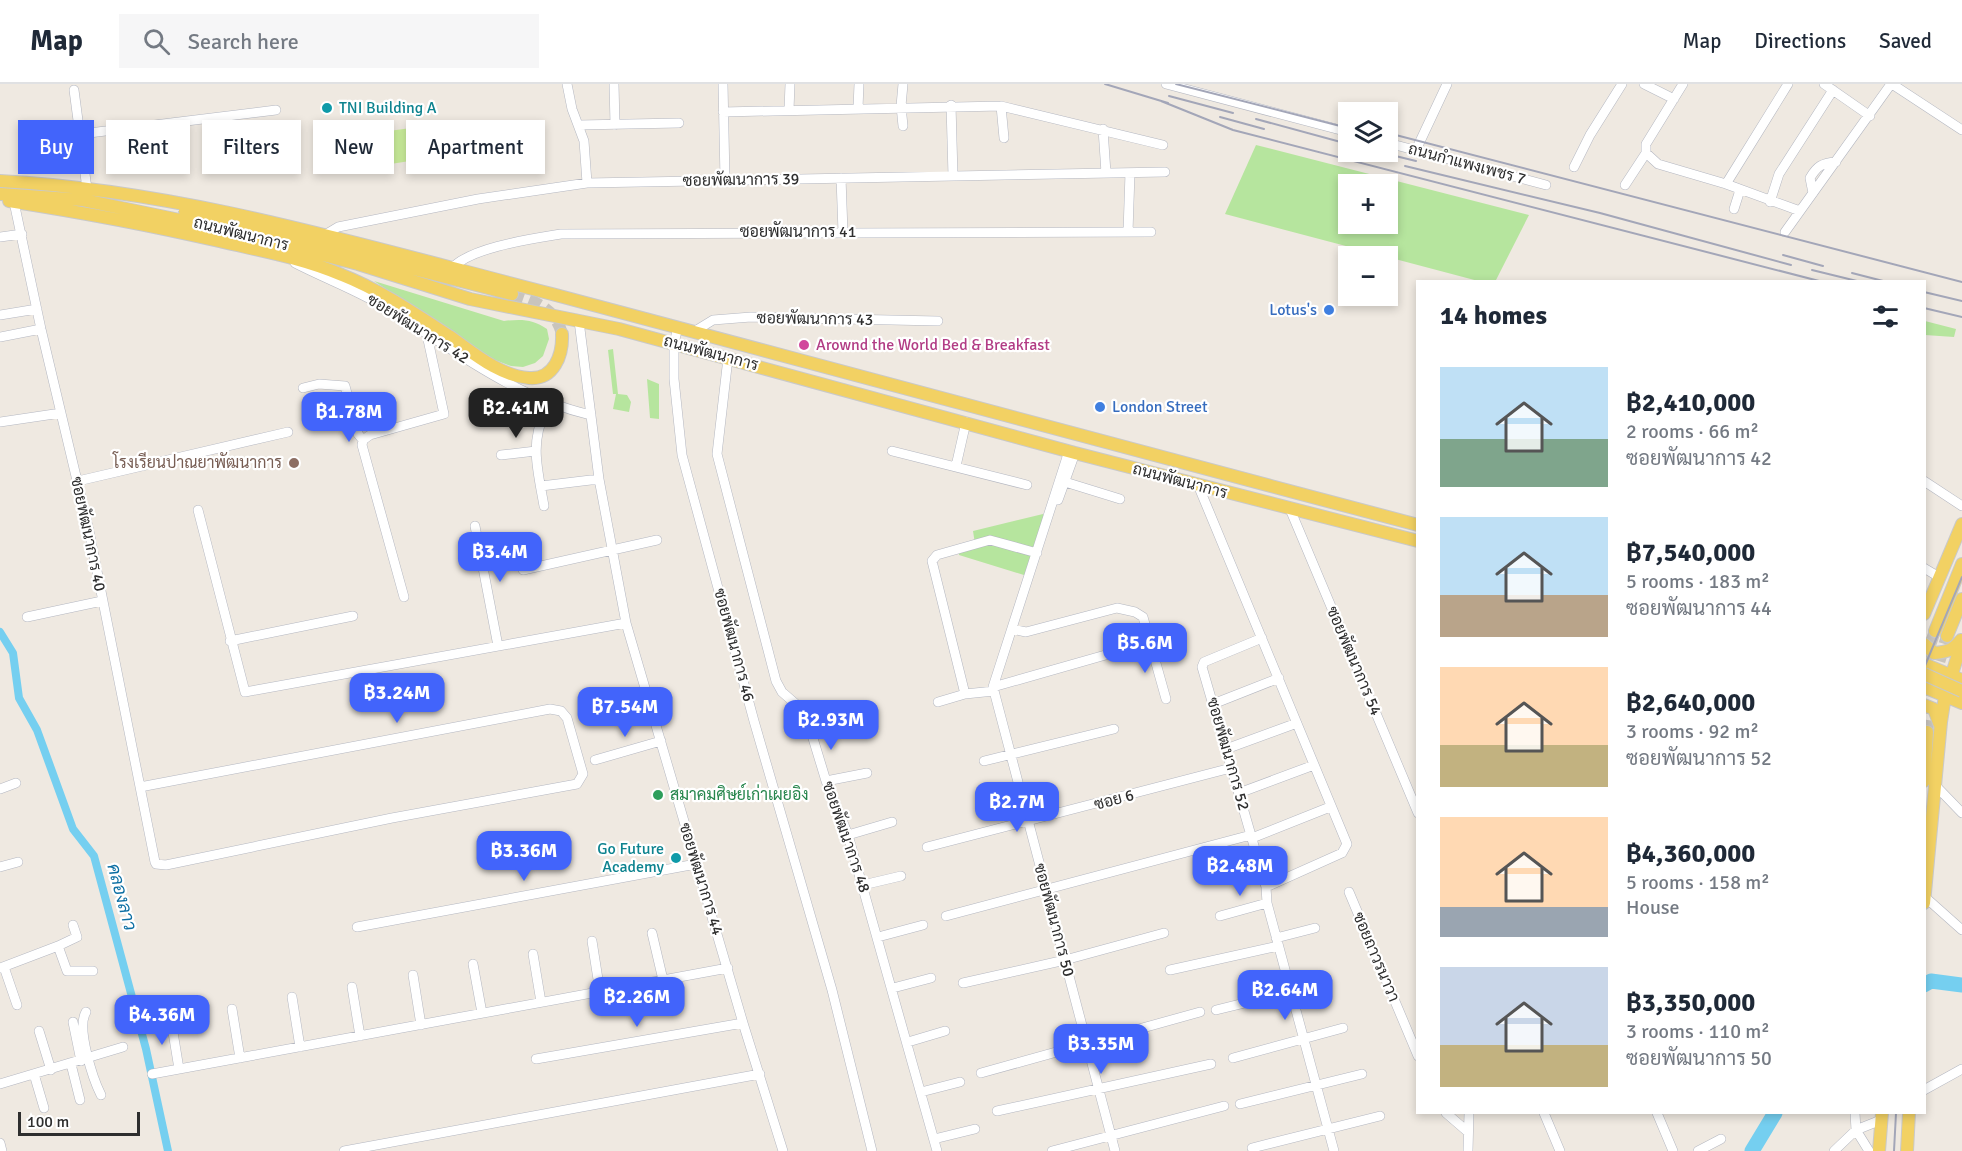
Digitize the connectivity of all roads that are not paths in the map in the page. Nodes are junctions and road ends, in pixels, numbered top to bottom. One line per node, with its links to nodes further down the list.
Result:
1 (567, 84): 27 (street)
2 (614, 84): 28 (street)
3 (723, 84): 23 (street)
4 (790, 84): 22 (street)
5 (859, 84): 20 (street)
6 (903, 84): 18 (street)
7 (1166, 84): 31 (street)
8 (1447, 84): 37 (street)
9 (1622, 84): 39 (street)
10 (1644, 84): 16 (street)
11 (1683, 84): 16 (street)
12 (1788, 84): 49 (street)
13 (1892, 84): 24 (street); 32 (street)
14 (1828, 87): 24 (street); 58 (street)
15 (74, 90): 25 (street)
16 (1674, 99): 38 (street)
17 (951, 105): 18 (street); 19 (street); 44 (street)
18 (901, 106): 20 (street); 29 (street)
19 (1001, 106): 30 (street); 34 (street)
20 (858, 108): 22 (street)
21 (276, 110): 33 (street)
22 (789, 110): 23 (street)
23 (723, 112): 46 (street)
24 (1870, 116): 60 (street)
25 (79, 120)
26 (679, 123): 28 (street)
27 (579, 125): 28 (street); 48 (street)
28 (615, 125)
29 (903, 126)
30 (1103, 129): 35 (street); 41 (street)
31 (1338, 129)
32 (1962, 129)
33 (94, 132)
34 (1004, 138)
35 (1163, 145)
36 (1398, 146): 37 (street, ถนนกำแพงเพชร 7)
37 (1416, 150): 50 (street, ถนนกำแพงเพชร 7)
38 (1646, 151): 49 (street); 51 (street)
39 (1574, 167)
40 (1165, 172): 42 (street, ซอยพัฒนาการ 39)
41 (1107, 173): 42 (street, ซอยพัฒนาการ 39); 44 (street, ซอยพัฒนาการ 39)
42 (1130, 173): 62 (street)
43 (85, 174): 52 (street)
44 (953, 176): 45 (street, ซอยพัฒนาการ 39)
45 (841, 178): 46 (street, ซอยพัฒนาการ 39); 61 (street)
46 (725, 180): 48 (street, ซอยพัฒนาการ 39)
47 (0, 181): 52 (main road, ถนนพัฒนาการ)
48 (587, 183): 66 (street, ซอยพัฒนาการ 39)
49 (1726, 184): 53 (street)
50 (1546, 185)
51 (1624, 185)
52 (87, 189): 55 (main road, ถนนพัฒนาการ)
53 (1740, 190): 58 (street); 59 (street)
54 (0, 194): 73 (main road, ถนนพัฒนาการ)
55 (150, 198): 66 (main road, ถนนพัฒนาการ); 70 (main road)
56 (0, 200): 57 (main road)
57 (14, 202): 65 (street, ซอยพัฒนาการ 40); 68 (main road)
58 (1770, 202): 60 (street)
59 (1734, 209)
60 (1800, 211): 64 (street)
61 (843, 232): 62 (street, ซอยพัฒนาการ 41); 69 (street, ซอยพัฒนาการ 41)
62 (1128, 232): 63 (street, ซอยพัฒนาการ 41)
63 (1151, 232)
64 (1785, 232)
65 (22, 234): 67 (street); 71 (street, ซอยพัฒนาการ 40)
66 (324, 236): 69 (main road, ถนนพัฒนาการ)
67 (0, 237)
68 (279, 255): 78 (street, ซอยพัฒนาการ 42); 79 (main road)
69 (452, 268): 75 (main road, ถนนพัฒนาการ)
70 (512, 294)
71 (37, 309): 72 (street); 76 (street, ซอยพัฒนาการ 40)
72 (0, 315)
73 (579, 321): 81 (main road, ถนนพัฒนาการ); 86 (street, ซอยพัฒนาการ 44)
74 (938, 321): 77 (street, ซอยพัฒนาการ 43)
75 (678, 327): 77 (main road, ถนนพัฒนาการ); 81 (street, ซอยพัฒนาการ 46)
76 (40, 329): 80 (street); 85 (street, ซอยพัฒนาการ 40)
77 (695, 331): 109 (main road, ถนนพัฒนาการ)
78 (427, 334): 86 (street, ซอยพัฒนาการ 42); 90 (street)
79 (562, 334)
80 (0, 337)
81 (674, 343): 82 (main road, ถนนพัฒนาการ); 285 (street, ซอยพัฒนาการ 46)
82 (728, 358): 87 (main road, ถนนพัฒนาการ); 164 (street, ซอยพัฒนาการ 48)
83 (303, 388): 90 (street)
84 (546, 410): 91 (street)
85 (61, 413): 88 (street); 97 (street, ซอยพัฒนาการ 40)
86 (591, 415): 96 (street, ซอยพัฒนาการ 44)
87 (966, 422): 93 (main road, ถนนพัฒนาการ); 95 (street)
88 (0, 423)
89 (288, 432): 97 (street)
90 (363, 440): 120 (street)
91 (536, 451): 94 (street); 102 (street)
92 (892, 451): 95 (street)
93 (1072, 452): 98 (street); 101 (main road, ถนนพัฒนาการ); 108 (street)
94 (501, 455)
95 (956, 466): 100 (street)
96 (599, 478): 102 (street); 114 (street, ซอยพัฒนาการ 44)
97 (78, 481): 122 (street, ซอยพัฒนาการ 40)
98 (1065, 482): 103 (street); 108 (street)
99 (1926, 482): 105 (street)
100 (1027, 485)
101 (1198, 485): 106 (main road, ถนนพัฒนาการ); 130 (street)
102 (541, 486): 104 (street)
103 (1120, 499)
104 (544, 506)
105 (1962, 506)
106 (1290, 509): 113 (main road, ถนนพัฒนาการ); 171 (street, ซอยพัฒนาการ 54)
107 (198, 510): 131 (street)
108 (1048, 518): 115 (street)
109 (1416, 524)
110 (1962, 524): 119 (main road)
111 (475, 526): 134 (street)
112 (657, 540): 114 (street)
113 (1416, 540)
114 (611, 549): 118 (street); 126 (street, ซอยพัฒนาการ 44)
115 (1037, 553): 127 (street); 144 (street)
116 (1962, 564): 128 (main road)
117 (1926, 569): 119 (street)
118 (523, 570)
119 (1939, 577): 123 (main road)
120 (404, 597)
121 (1962, 599): 129 (main road)
122 (102, 601): 125 (street); 167 (street, ซอยพัฒนาการ 40)
123 (1926, 609)
124 (353, 616): 131 (street)
125 (27, 617)
126 (626, 623): 134 (street); 156 (street, ซอยพัฒนาการ 44)
127 (1012, 629): 133 (street); 142 (street)
128 (1935, 631)
129 (1947, 636)
130 (1262, 638): 138 (street); 149 (street, ซอยพัฒนาการ 52)
131 (230, 641): 134 (street)
132 (1962, 641): 135 (main road); 139 (main road)
133 (1151, 642): 142 (street); 147 (street)
134 (498, 646)
135 (1926, 646)
136 (1926, 665): 139 (main road)
137 (1926, 675): 143 (main road, bridge)
138 (1279, 678): 149 (street); 152 (street)
139 (1956, 678): 145 (main road)
140 (1926, 681): 146 (main road)
141 (1926, 688): 145 (main road)
142 (994, 689): 144 (street); 158 (street, ซอยพัฒนาการ 50)
143 (1962, 691)
144 (964, 694): 148 (street)
145 (1945, 696): 150 (main road); 153 (main road)
146 (1962, 696)
147 (1166, 699)
148 (938, 702)
149 (1213, 704): 157 (street, ซอยพัฒนาการ 52)
150 (1962, 704): 153 (main road)
151 (1926, 706): 153 (main road)
152 (1297, 723): 157 (street); 161 (street)
153 (1941, 725): 166 (main road)
154 (1114, 729): 158 (street)
155 (1928, 732): 166 (main road)
156 (662, 741): 159 (street); 179 (street, ซอยพัฒนาการ 44)
157 (1226, 748): 162 (street, ซอยพัฒนาการ 52)
158 (1011, 755): 160 (street); 174 (street, ซอยพัฒนาการ 50)
159 (595, 760)
160 (984, 761)
161 (1314, 765): 169 (street); 170 (street)
162 (1231, 768): 169 (street, ซอยพัฒนาการ 52); 174 (street, ซอย 6)
163 (867, 773): 164 (street)
164 (826, 781): 175 (street, ซอยพัฒนาการ 48)
165 (16, 783): 168 (street)
166 (1930, 783): 172 (street); 181 (main road)
167 (140, 787): 167 (street, ซอยพัฒนาการ 40)
168 (0, 789)
169 (1239, 793): 176 (street, ซอยพัฒนาการ 52)
170 (1330, 807): 176 (street); 184 (street)
171 (1416, 808)
172 (1962, 813)
173 (892, 822): 175 (street)
174 (1028, 823): 177 (street, ซอย 6); 185 (street, ซอยพัฒนาการ 50)
175 (848, 835): 183 (street, ซอยพัฒนาการ 48)
176 (1252, 836): 184 (street, ซอยพัฒนาการ 52); 185 (street)
177 (927, 847)
178 (18, 862): 180 (street)
179 (696, 864): 193 (street); 206 (street, ซอยพัฒนาการ 44)
180 (0, 867)
181 (1926, 874)
182 (901, 876): 183 (street)
183 (863, 885): 198 (street, ซอยพัฒนาการ 48)
184 (1266, 887): 188 (street, ซอยพัฒนาการ 52)
185 (1046, 888): 189 (street); 203 (street, ซอยพัฒนาการ 50)
186 (1349, 892): 239 (street, ซอยถาวรนาวา)
187 (1926, 898): 195 (street)
188 (1267, 903): 190 (street); 200 (street, ซอยพัฒนาการ 52)
189 (946, 916)
190 (1220, 916)
191 (73, 925): 201 (street)
192 (923, 925): 198 (street)
193 (357, 927)
194 (1315, 928): 200 (street)
195 (1962, 930)
196 (652, 933): 211 (street)
197 (1164, 933): 203 (street)
198 (878, 937): 215 (street, ซอยพัฒนาการ 48)
199 (592, 941): 216 (street)
200 (1277, 942): 207 (street); 217 (street, ซอยพัฒนาการ 52)
201 (58, 946): 205 (street); 208 (street)
202 (533, 954): 219 (street)
203 (1065, 960): 212 (street); 236 (street, ซอยพัฒนาการ 50)
204 (473, 964): 225 (street)
205 (2, 967): 220 (street)
206 (728, 968): 211 (street); 228 (street, ซอยพัฒนาการ 44)
207 (1170, 970)
208 (93, 971)
209 (413, 975): 229 (street)
210 (931, 978): 215 (street)
211 (663, 980): 216 (street)
212 (963, 983)
213 (1326, 983): 217 (street)
214 (352, 987): 233 (street)
215 (892, 988): 235 (street, ซอยพัฒนาการ 48)
216 (600, 992): 219 (street)
217 (1290, 992): 222 (street); 234 (street, ซอยพัฒนาการ 52)
218 (292, 997): 238 (street)
219 (541, 1002): 225 (street)
220 (17, 1005)
221 (232, 1009): 240 (street)
222 (1216, 1010)
223 (86, 1012): 243 (street)
224 (1200, 1012): 236 (street)
225 (482, 1014): 229 (street)
226 (171, 1020): 245 (street)
227 (72, 1022): 243 (street)
228 (743, 1023): 242 (street); 251 (street, ซอยพัฒนาการ 44)
229 (421, 1025): 233 (street)
230 (1343, 1028): 234 (street)
231 (39, 1031): 247 (street)
232 (945, 1031): 235 (street)
233 (360, 1036): 238 (street)
234 (1303, 1039): 241 (street); 255 (street, ซอยพัฒนาการ 52)
235 (908, 1042): 258 (street, ซอยพัฒนาการ 48)
236 (1086, 1042): 248 (street); 256 (street, ซอยพัฒนาการ 50)
237 (123, 1047): 243 (street)
238 (300, 1047): 240 (street)
239 (1416, 1051)
240 (240, 1058): 245 (street)
241 (1233, 1058)
242 (536, 1059)
243 (80, 1061): 247 (street); 259 (street); 260 (street)
244 (1211, 1064): 256 (street)
245 (179, 1069): 250 (street)
246 (1962, 1069): 257 (street)
247 (51, 1070): 249 (street)
248 (981, 1073)
249 (34, 1074): 254 (street); 263 (street)
250 (152, 1074)
251 (759, 1074): 283 (street); 284 (street, ซอยพัฒนาการ 44)
252 (1362, 1074): 255 (street)
253 (960, 1082): 258 (street)
254 (0, 1084)
255 (1316, 1085): 261 (street); 274 (street, ซอยพัฒนาการ 52)
256 (1099, 1089): 264 (street); 277 (street, ซอยพัฒนาการ 50)
257 (1926, 1089)
258 (921, 1092): 278 (street, ซอยพัฒนาการ 48)
259 (101, 1095)
260 (80, 1101)
261 (1240, 1104)
262 (1224, 1106): 277 (street)
263 (44, 1108)
264 (997, 1111)
265 (1447, 1114): 276 (street)
266 (1469, 1114): 276 (street)
267 (1544, 1114): 291 (street)
268 (1661, 1114): 292 (street)
269 (1855, 1114): 275 (street)
270 (1910, 1114): 297 (main road)
271 (1380, 1116): 274 (street)
272 (1881, 1116): 275 (street); 296 (main road)
273 (975, 1129): 278 (street)
274 (1328, 1129): 281 (street); 289 (street, ซอยพัฒนาการ 52)
275 (1856, 1130): 294 (street); 295 (street)
276 (1468, 1132): 290 (street)
277 (1111, 1135): 287 (street); 288 (street, ซอยพัฒนาการ 50)
278 (933, 1139): 286 (street, ซอยพัฒนาการ 48)
279 (1721, 1139): 293 (street)
280 (0, 1143): 282 (street)
281 (1252, 1148)
282 (2, 1151)
283 (344, 1151)
284 (783, 1151)
285 (872, 1151)
286 (937, 1151)
287 (1052, 1151)
288 (1115, 1151)
289 (1334, 1151)
290 (1468, 1151)
291 (1560, 1151)
292 (1673, 1151)
293 (1698, 1151)
294 (1834, 1151)
295 (1869, 1151)
296 (1879, 1151)
297 (1907, 1151)

